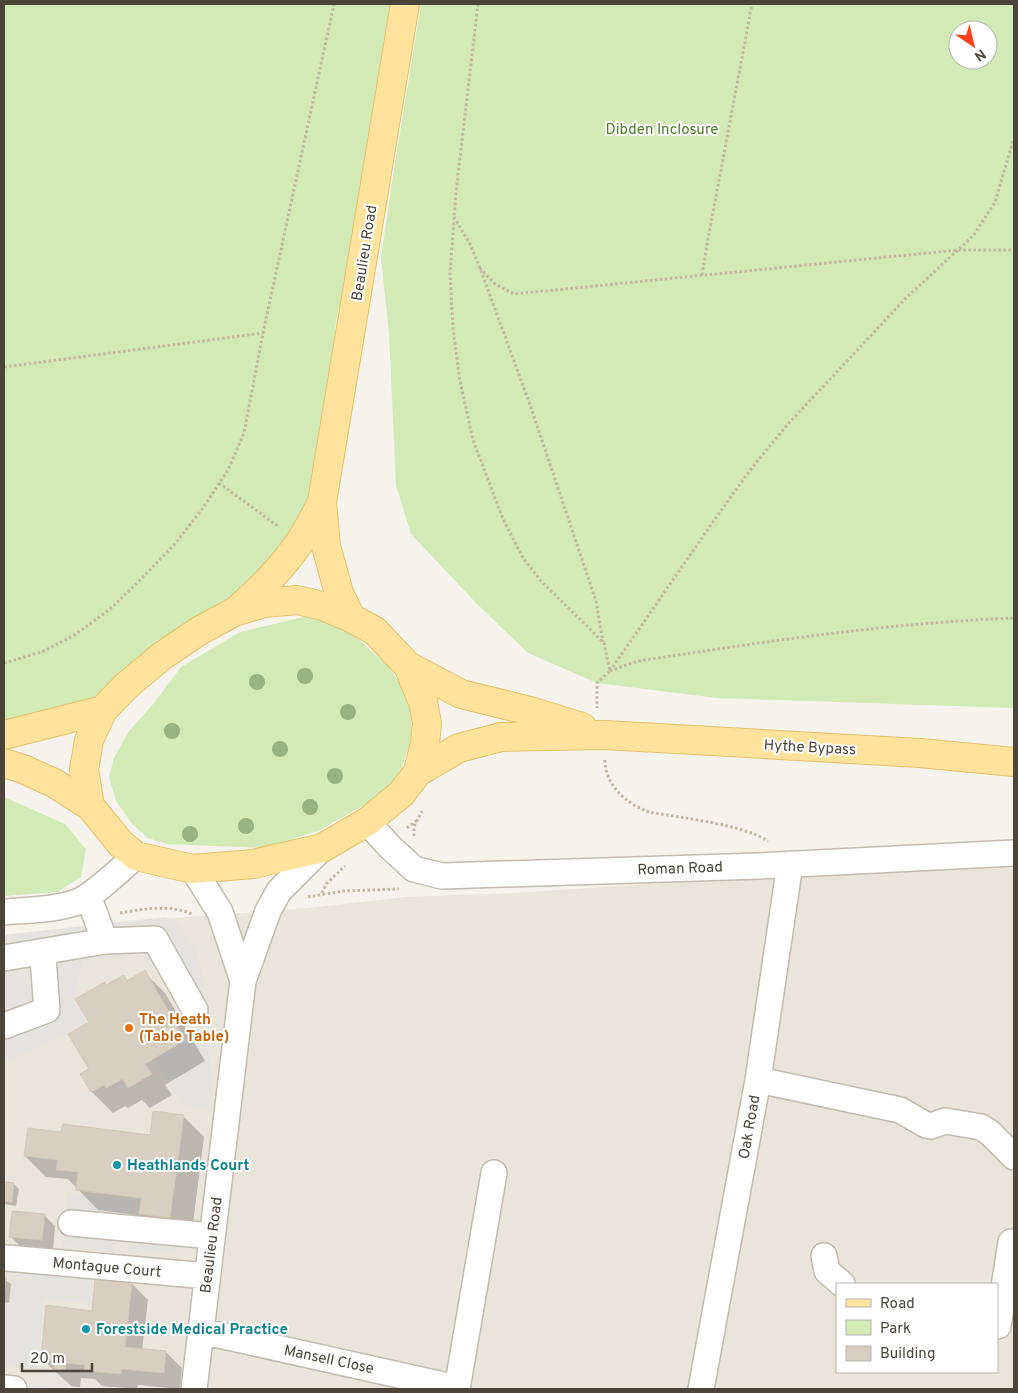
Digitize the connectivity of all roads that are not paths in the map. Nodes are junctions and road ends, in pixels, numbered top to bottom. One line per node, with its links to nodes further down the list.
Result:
1 (406, 4): 2 (main road, Beaulieu Road)
2 (322, 502): 3 (main road, Beaulieu Road); 4 (main road, Beaulieu Road)
3 (234, 612): 4 (main road); 6 (main road)
4 (351, 618): 5 (main road)
5 (408, 666): 8 (main road, Hythe Bypass); 11 (main road)
6 (103, 710): 7 (main road); 12 (main road)
7 (4, 735)
8 (605, 735): 9 (main road, Hythe Bypass); 11 (main road, Hythe Bypass)
9 (1014, 762)
10 (4, 763): 12 (main road)
11 (418, 772): 13 (main road)
12 (90, 806): 16 (main road)
13 (367, 822): 14 (main road); 17 (street, Roman Road)
14 (322, 848): 18 (main road); 24 (street, Beaulieu Road)
15 (1014, 853): 17 (street, Roman Road)
16 (136, 856): 18 (main road); 19 (street)
17 (790, 864): 27 (street, Oak Road)
18 (193, 869): 24 (street, Beaulieu Road)
19 (88, 896): 20 (street); 21 (street)
20 (4, 912)
21 (105, 941): 22 (street); 25 (street)
22 (4, 958)
23 (43, 958): 26 (street)
24 (244, 982): 31 (street, Beaulieu Road)
25 (195, 1010)
26 (4, 1026)
27 (758, 1080): 28 (street); 43 (street, Oak Road)
28 (1014, 1157)
29 (494, 1173): 40 (street, Mansell Close)
30 (71, 1223): 31 (street)
31 (212, 1236): 35 (street, Beaulieu Road)
32 (1011, 1242): 37 (street)
33 (824, 1256): 36 (street)
34 (7, 1258): 35 (street, Montague Court)
35 (207, 1276): 38 (street, Beaulieu Road)
36 (841, 1283)
37 (1003, 1326)
38 (201, 1331): 40 (street, Mansell Close); 42 (street, Beaulieu Road)
39 (4, 1388): 41 (street)
40 (457, 1388)
41 (14, 1389)
42 (194, 1389)
43 (701, 1389)

